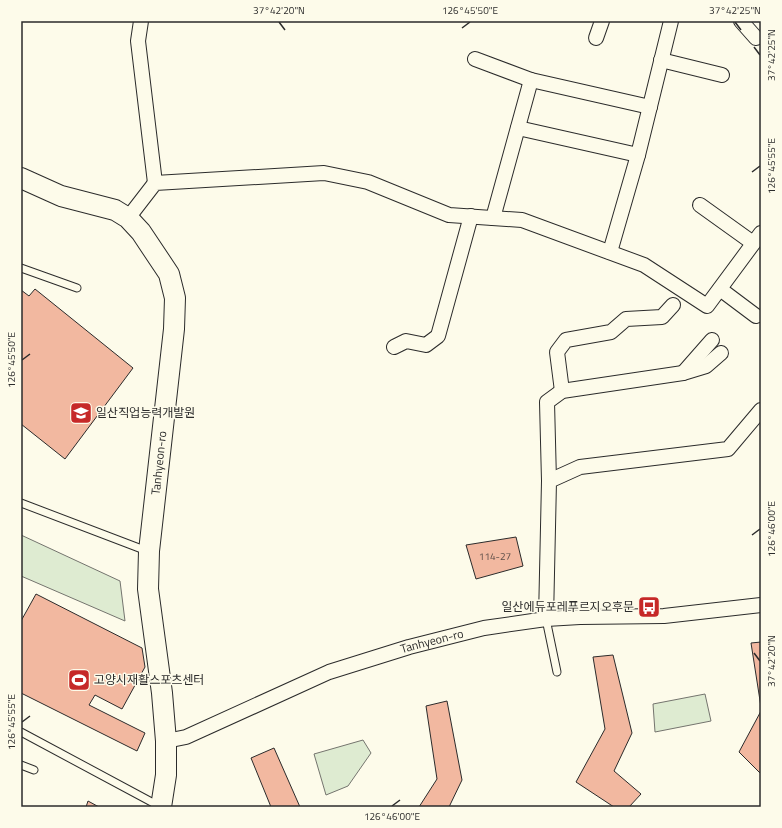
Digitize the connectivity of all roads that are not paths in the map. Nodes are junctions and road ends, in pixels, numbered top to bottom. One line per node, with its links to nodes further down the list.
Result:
1 (141, 21): 15 (street)
2 (602, 21): 5 (street)
3 (671, 21): 8 (street)
4 (741, 21): 6 (street)
5 (596, 38)
6 (756, 38)
7 (474, 59): 10 (street)
8 (661, 60): 9 (street); 11 (street)
9 (722, 75)
10 (531, 80): 11 (street); 12 (street)
11 (650, 107): 13 (street)
12 (518, 128): 13 (street); 19 (street)
13 (638, 155): 21 (street)
14 (21, 178): 18 (main road, Tanhyeon-ro)
15 (155, 183): 17 (street); 18 (street)
16 (700, 204): 20 (street)
17 (471, 216): 19 (street); 28 (street)
18 (128, 218): 35 (main road, Tanhyeon-ro)
19 (493, 218): 21 (street)
20 (757, 238): 24 (street)
21 (610, 252): 24 (street)
22 (21, 268): 23 (lane)
23 (77, 288)
24 (720, 290): 26 (street)
25 (673, 305): 31 (street)
26 (756, 316)
27 (712, 340): 30 (street)
28 (394, 347)
29 (721, 353): 30 (street)
30 (683, 373): 31 (street)
31 (562, 391): 33 (street)
32 (761, 410): 33 (street)
33 (549, 480): 37 (street)
34 (21, 503): 35 (lane)
35 (149, 551): 40 (main road, Tanhyeon-ro)
36 (761, 605): 37 (street, Tanhyeon-ro)
37 (546, 619): 38 (lane); 40 (street, Tanhyeon-ro)
38 (557, 672)
39 (21, 732): 43 (lane)
40 (166, 741): 43 (main road, Tanhyeon-ro)
41 (21, 765): 42 (lane)
42 (34, 770)
43 (161, 807)

